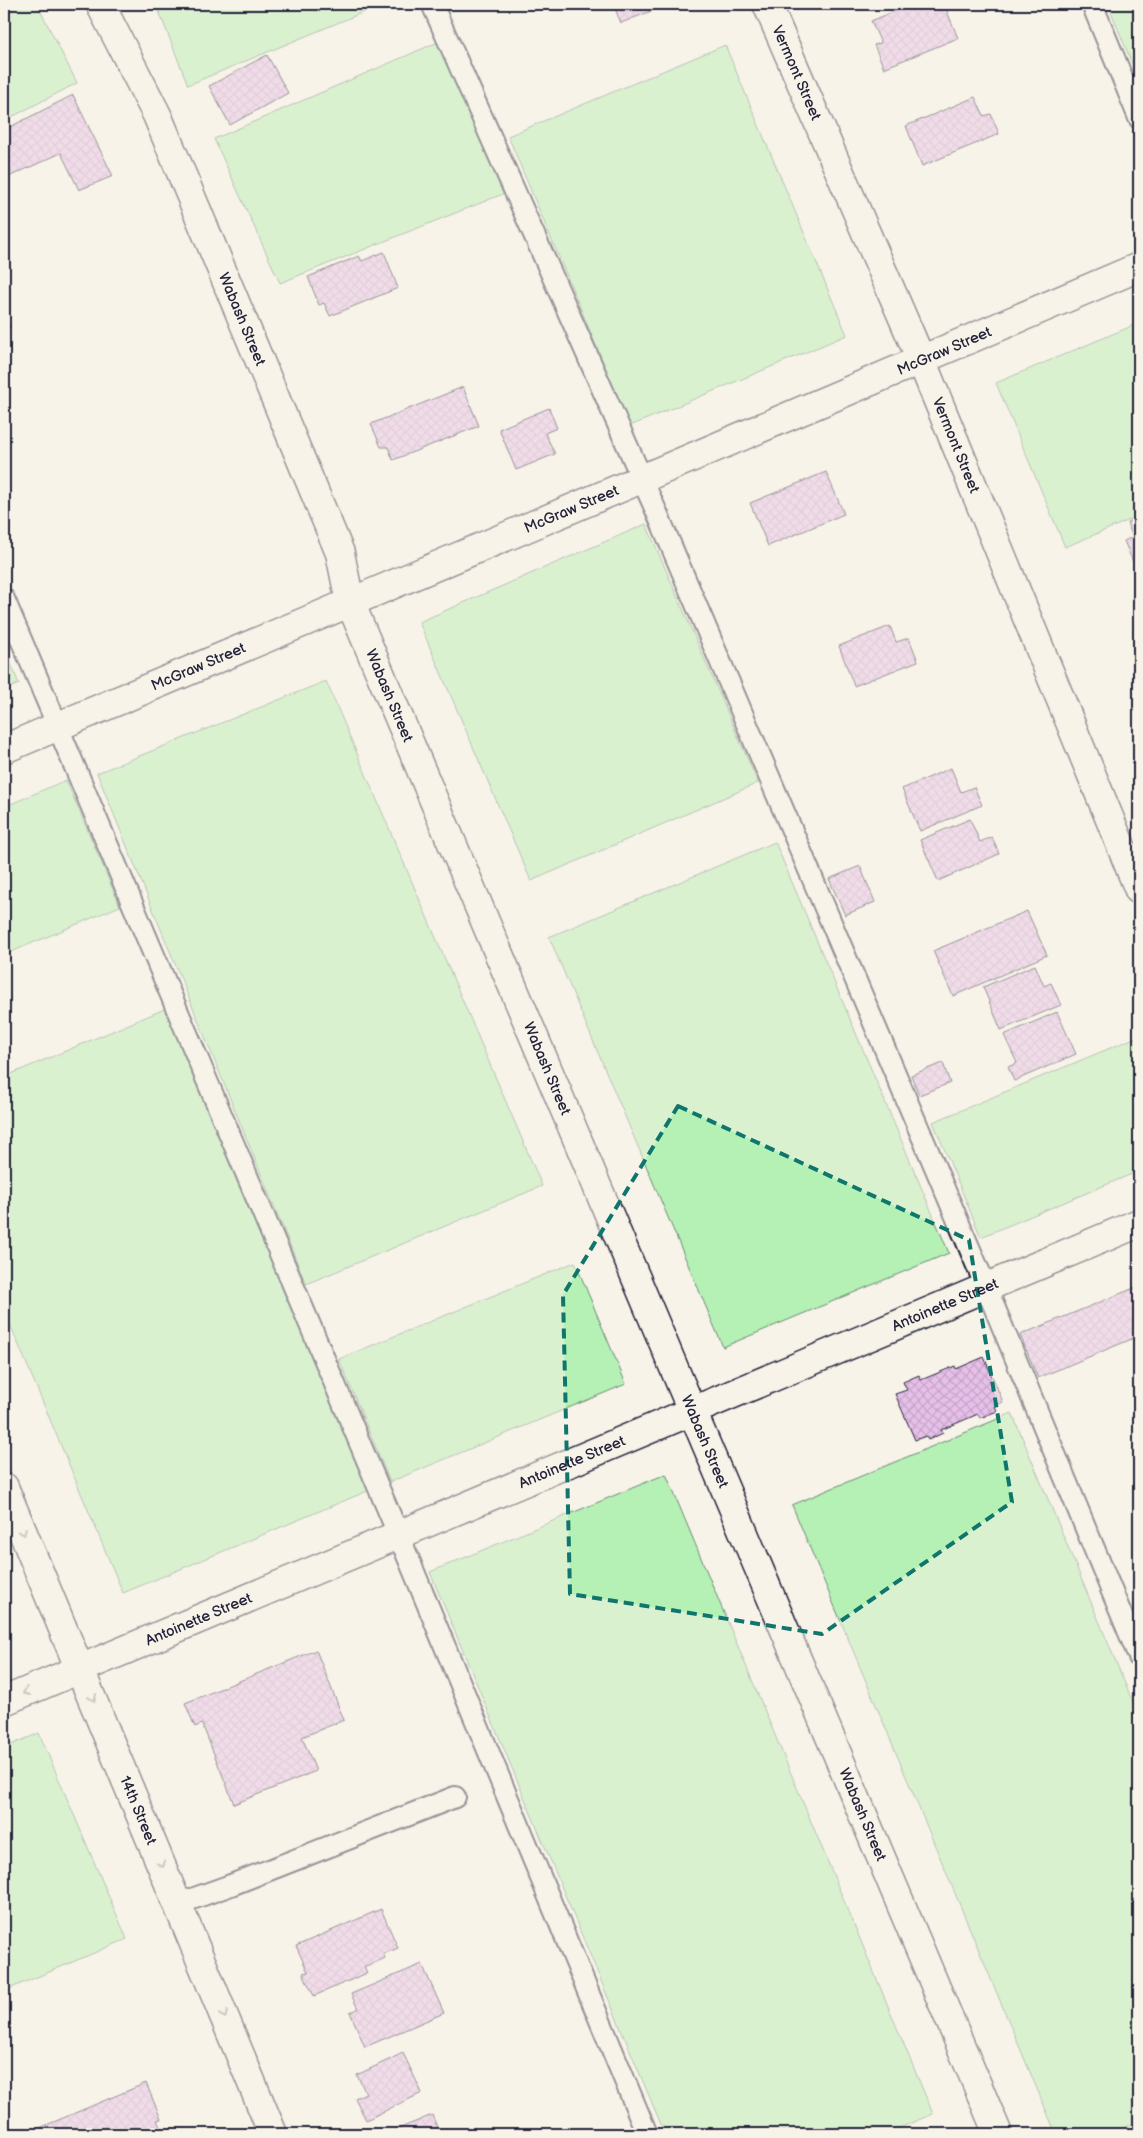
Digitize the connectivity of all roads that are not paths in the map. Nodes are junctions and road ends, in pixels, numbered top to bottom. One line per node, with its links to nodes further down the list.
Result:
1 (100, 4): 10 (street, Wabash Street)
2 (432, 4): 8 (lane)
3 (767, 4): 7 (street, Vermont Street)
4 (1092, 4): 5 (lane)
5 (1139, 118)
6 (1139, 267): 7 (street, McGraw Street)
7 (922, 362): 8 (street, McGraw Street); 13 (street, Vermont Street)
8 (642, 478): 10 (street, McGraw Street); 15 (lane)
9 (4, 599): 11 (lane)
10 (350, 602): 11 (street, McGraw Street); 16 (street, Wabash Street)
11 (57, 726): 12 (street, McGraw Street); 18 (lane)
12 (4, 749)
13 (1139, 890)
14 (1139, 1223): 15 (street, Antoinette Street)
15 (986, 1287): 16 (street, Antoinette Street); 19 (lane)
16 (692, 1411): 18 (street, Antoinette Street); 26 (street, Wabash Street)
17 (4, 1487): 20 (street, 14th Street, one-way to 20)
18 (399, 1535): 20 (street, Antoinette Street); 25 (lane)
19 (1139, 1657)
20 (81, 1669): 21 (street, Antoinette Street, one-way to 21); 23 (street, 14th Street, one-way to 23)
21 (4, 1701)
22 (455, 1797): 23 (lane)
23 (178, 1904): 24 (street, 14th Street, one-way to 24)
24 (273, 2134)
25 (647, 2134)
26 (998, 2134)

